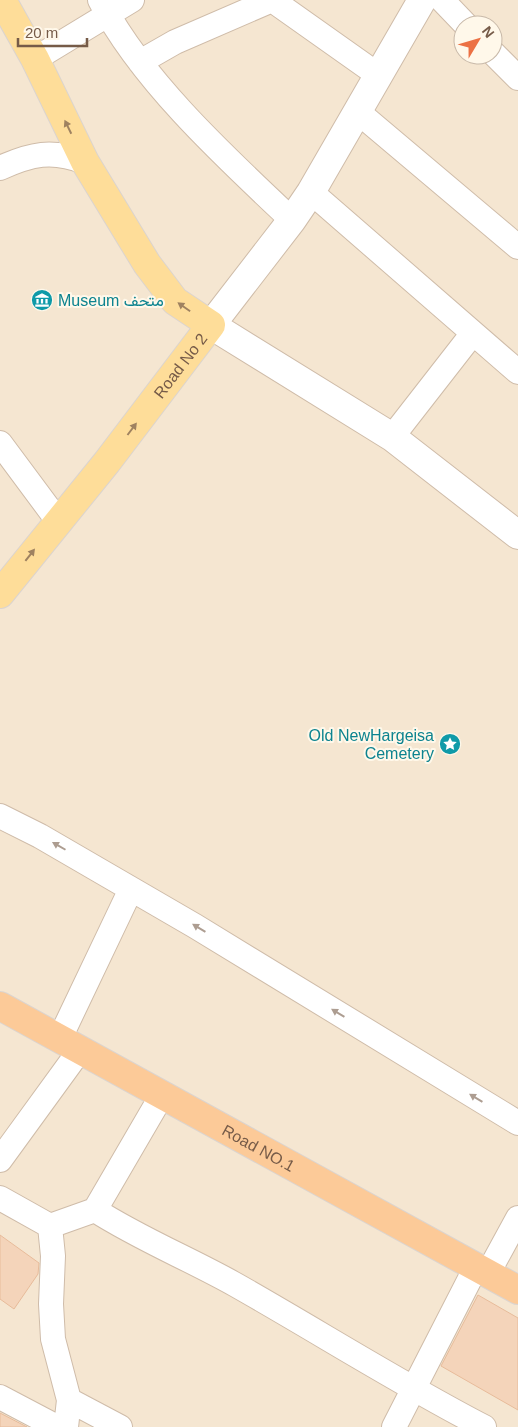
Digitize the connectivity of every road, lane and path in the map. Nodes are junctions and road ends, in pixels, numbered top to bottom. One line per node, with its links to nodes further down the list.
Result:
1 (2, 0): 8 (main road, Road No 2)
2 (132, 0): 6 (street)
3 (272, 0): 9 (street); 11 (street)
4 (422, 0): 11 (street)
5 (442, 0): 7 (street)
6 (103, 7): 8 (street); 9 (street)
7 (456, 15)
8 (35, 59): 14 (main road, Road No 2, one-way to 8)
9 (140, 62): 17 (street)
10 (503, 62): 12 (street)
11 (378, 75): 13 (street)
12 (518, 78)
13 (358, 112): 16 (street); 18 (street)
14 (85, 162): 15 (street); 19 (main road, Road No 2, one-way to 14)
15 (0, 168)
16 (310, 192): 17 (street); 20 (street)
17 (292, 220): 19 (street)
18 (518, 247)
19 (211, 325): 22 (street); 24 (main road, Road No 2, one-way to 19)
20 (473, 333): 21 (street); 22 (street)
21 (518, 372)
22 (392, 437): 25 (street)
23 (0, 443): 24 (street)
24 (58, 520): 26 (main road, Road No 2, one-way to 24)
25 (518, 535)
26 (0, 594)
27 (0, 816): 28 (street, one-way to 27)
28 (131, 889): 30 (street); 32 (street, one-way to 28)
29 (0, 1007): 30 (highway, Road NO.1)
30 (70, 1044): 31 (highway, Road NO.1); 33 (street)
31 (162, 1095): 35 (street); 38 (highway, Road NO.1)
32 (518, 1124)
33 (0, 1160)
34 (0, 1198): 37 (street)
35 (95, 1210): 37 (street); 40 (street)
36 (518, 1218): 38 (street)
37 (50, 1226): 42 (street)
38 (482, 1270): 39 (highway, Road NO.1); 40 (street)
39 (518, 1290)
40 (413, 1390): 46 (street); 47 (street)
41 (0, 1397): 43 (street)
42 (69, 1400): 44 (street); 45 (street)
43 (57, 1427)
44 (66, 1427)
45 (120, 1427)
46 (394, 1427)
47 (484, 1427)

